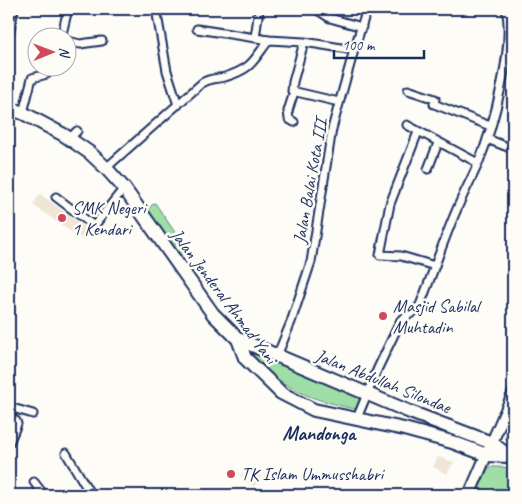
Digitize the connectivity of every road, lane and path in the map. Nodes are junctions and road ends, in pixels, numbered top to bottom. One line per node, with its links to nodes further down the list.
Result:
1 (14, 9): 11 (street)
2 (68, 9): 9 (street)
3 (156, 9): 22 (street)
4 (259, 9): 12 (street)
5 (316, 9): 8 (street)
6 (367, 9): 8 (street, Jalan Balai Kota III)
7 (506, 9): 27 (street)
8 (362, 27): 17 (street, Jalan Balai Kota III)
9 (63, 28)
10 (197, 29): 12 (street)
11 (9, 36)
12 (255, 38): 13 (street)
13 (269, 40): 15 (street); 22 (street)
14 (102, 41): 16 (street)
15 (304, 42): 17 (street); 20 (street)
16 (78, 44)
17 (354, 50): 21 (street, Jalan Balai Kota III)
18 (32, 78): 24 (street)
19 (408, 90): 27 (street)
20 (294, 92): 21 (street); 25 (street)
21 (339, 102): 40 (street, Jalan Balai Kota III)
22 (178, 105): 33 (street)
23 (9, 108): 24 (highway, Jalan Jenderal Ahmad Yani)
24 (23, 114): 33 (highway, Jalan Jenderal Ahmad Yani)
25 (294, 122)
26 (407, 125): 28 (street)
27 (490, 126): 29 (street)
28 (418, 132): 30 (street); 37 (street)
29 (487, 138): 31 (street); 32 (street)
30 (438, 143): 32 (street); 34 (street)
31 (513, 149)
32 (478, 163): 37 (street)
33 (106, 168): 35 (highway, Jalan Jenderal Ahmad Yani)
34 (428, 170)
35 (124, 188): 36 (street); 38 (highway, Jalan Jenderal Ahmad Yani)
36 (56, 198)
37 (436, 266): 42 (street)
38 (238, 338): 39 (highway, Jalan Abdullah Silondae); 41 (highway, Jalan Jenderal Ahmad Yani)
39 (256, 346): 40 (highway, Jalan Abdullah Silondae); 41 (highway)
40 (277, 356): 42 (highway, Jalan Abdullah Silondae)
41 (245, 358): 47 (highway, Jalan Jenderal Ahmad Yani)
42 (368, 394): 47 (street); 49 (highway, Jalan Abdullah Silondae)
43 (513, 394): 49 (street)
44 (9, 407): 45 (street)
45 (33, 414)
46 (9, 417): 48 (street)
47 (357, 418): 49 (highway, Jalan Jenderal Ahmad Yani)
48 (9, 443)
49 (489, 449): 51 (highway, Jalan Abdullah Silondae); 55 (street)
50 (66, 453): 54 (street)
51 (510, 457)
52 (34, 482): 53 (street)
53 (44, 495)
54 (91, 495)
55 (469, 495)

